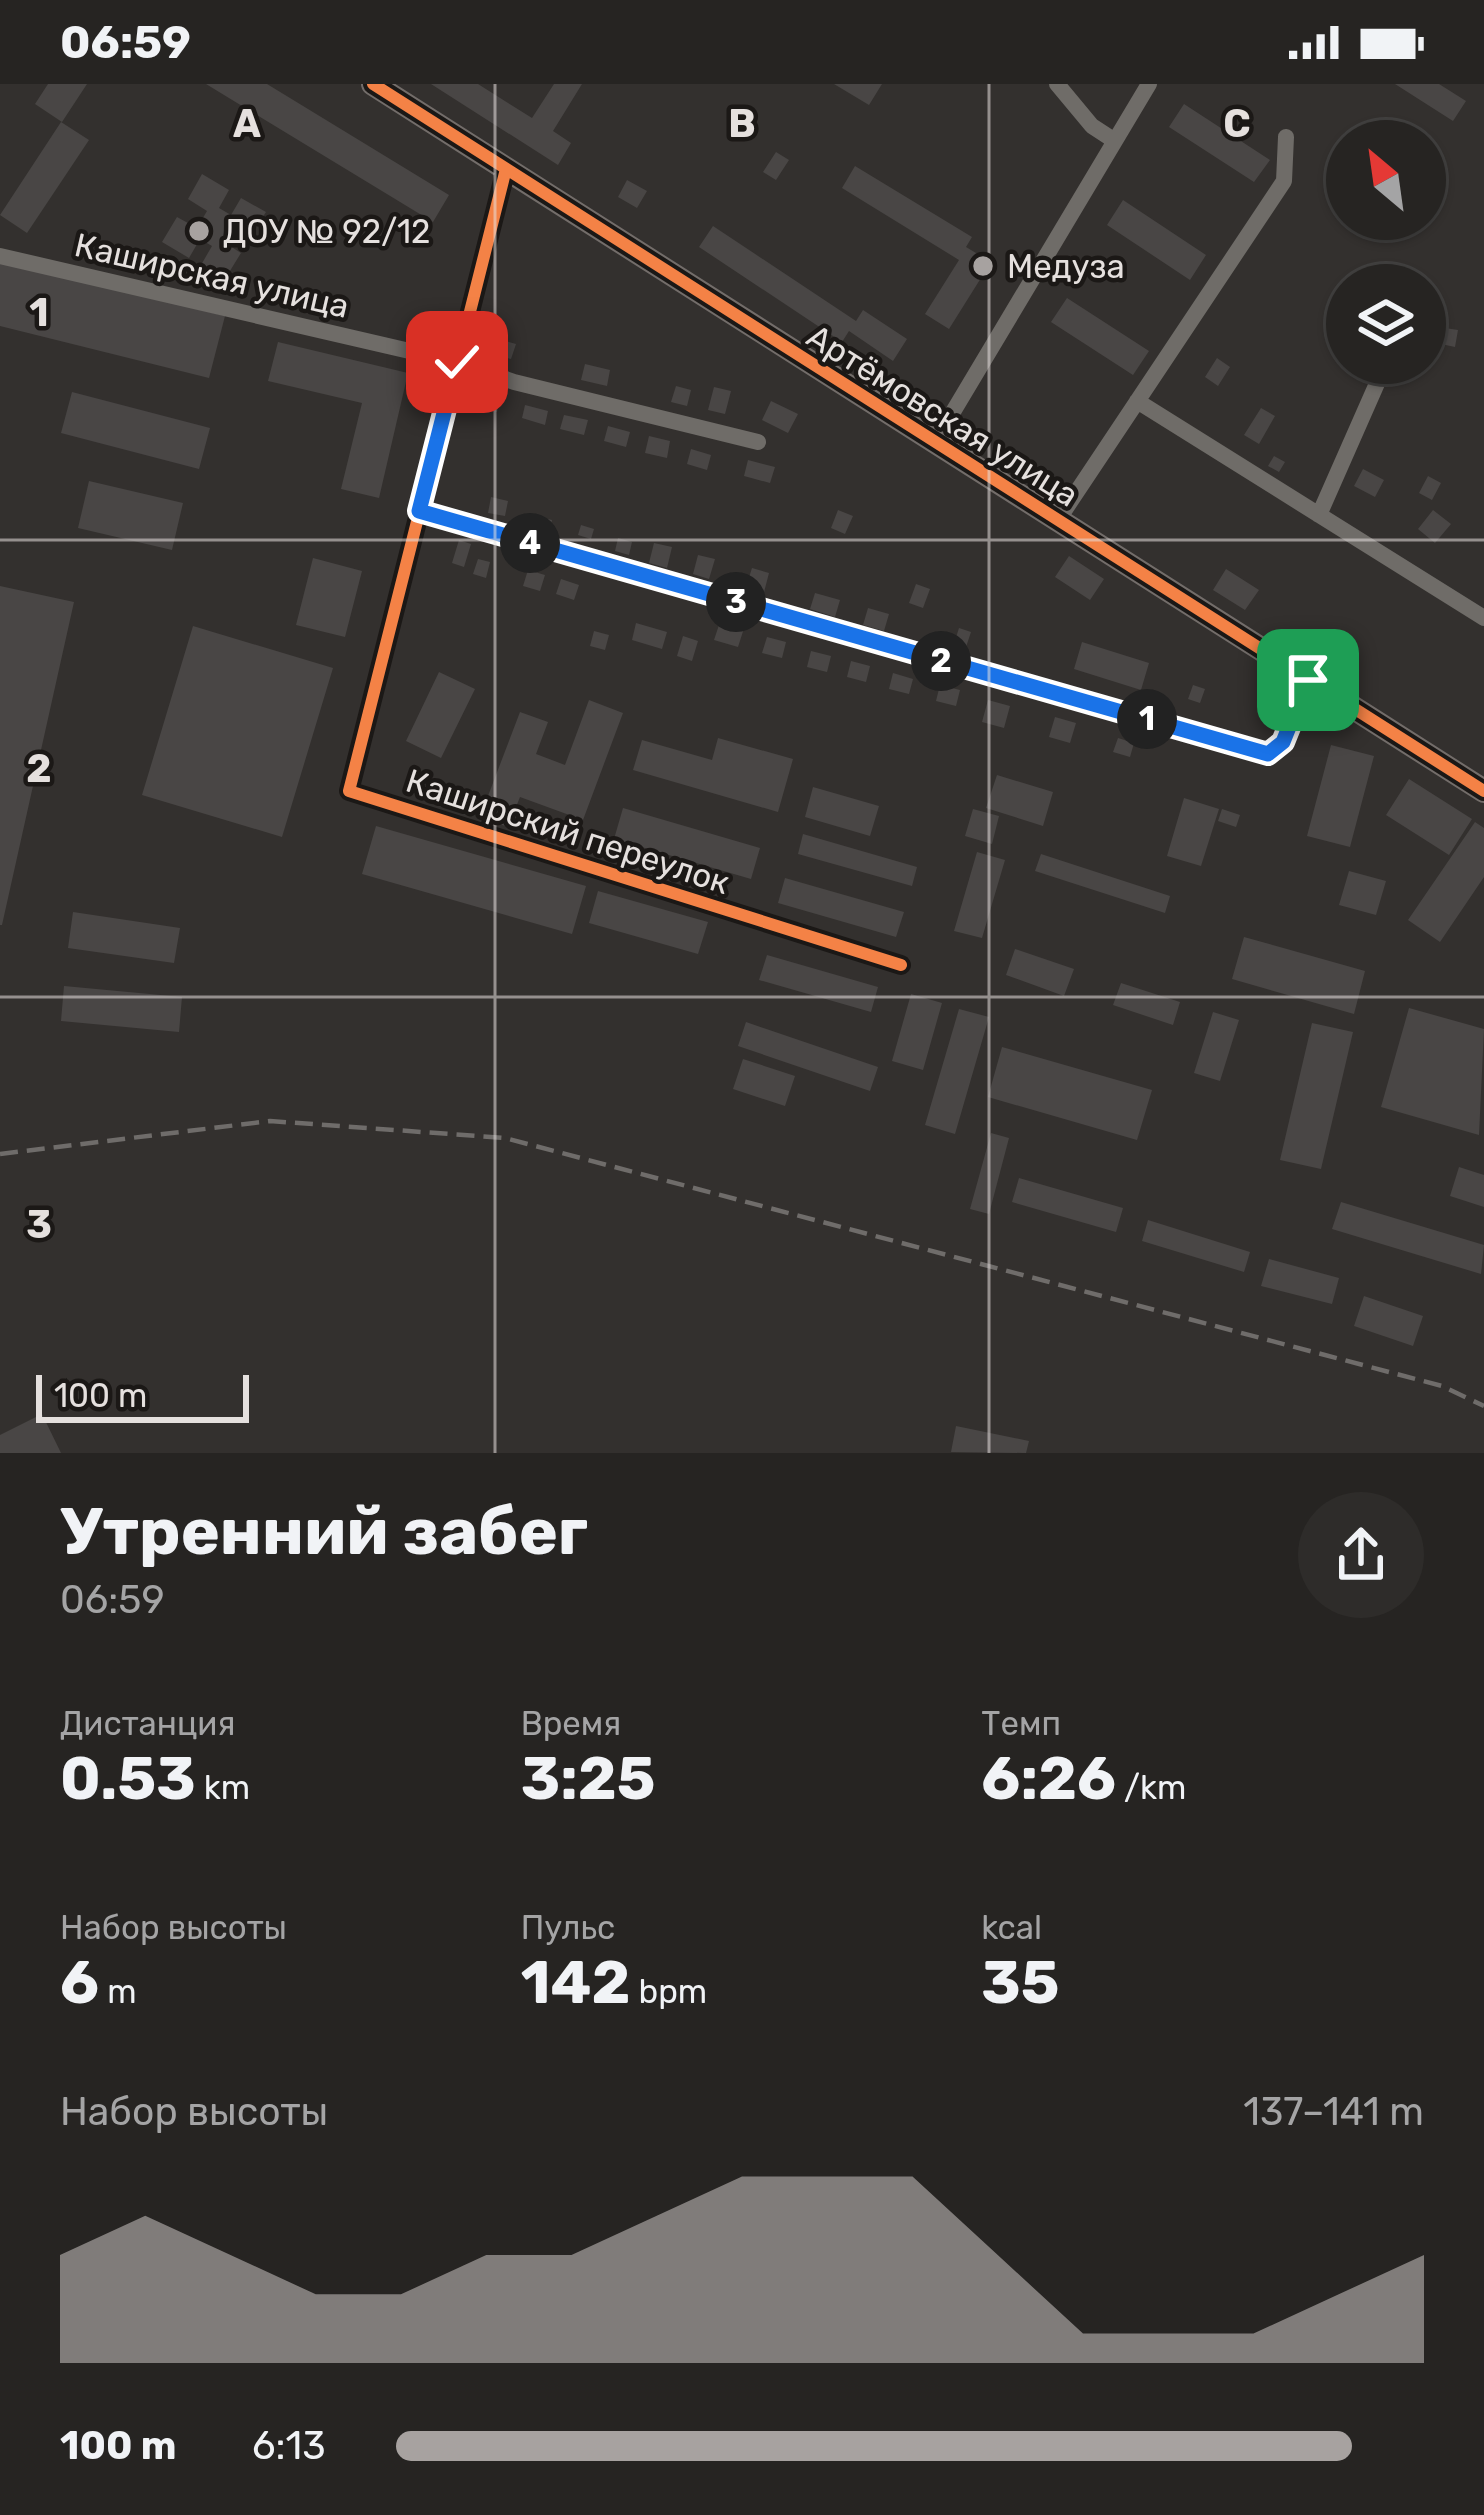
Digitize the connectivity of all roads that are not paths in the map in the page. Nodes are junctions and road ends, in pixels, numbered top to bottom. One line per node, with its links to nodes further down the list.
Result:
1 (373, 84): 6 (street, Артёмовская улица)
2 (1057, 84): 5 (street)
3 (1149, 84): 5 (street)
4 (1286, 137): 10 (street)
5 (1115, 141): 12 (street)
6 (506, 169): 8 (street, Каширский переулок); 12 (street, Артёмовская улица)
7 (0, 256): 8 (street, Каширская улица)
8 (457, 362): 11 (street, Каширская улица); 13 (street, Каширский переулок)
9 (1377, 384): 14 (street)
10 (1137, 401): 14 (street); 15 (street)
11 (758, 442)
12 (935, 442): 15 (street, Артёмовская улица)
13 (419, 511): 17 (street); 19 (street, Каширский переулок)
14 (1319, 514): 16 (street)
15 (1058, 520): 17 (street, Артёмовская улица)
16 (1484, 618)
17 (1308, 680): 18 (street, Артёмовская улица)
18 (1484, 791)
19 (902, 965)

